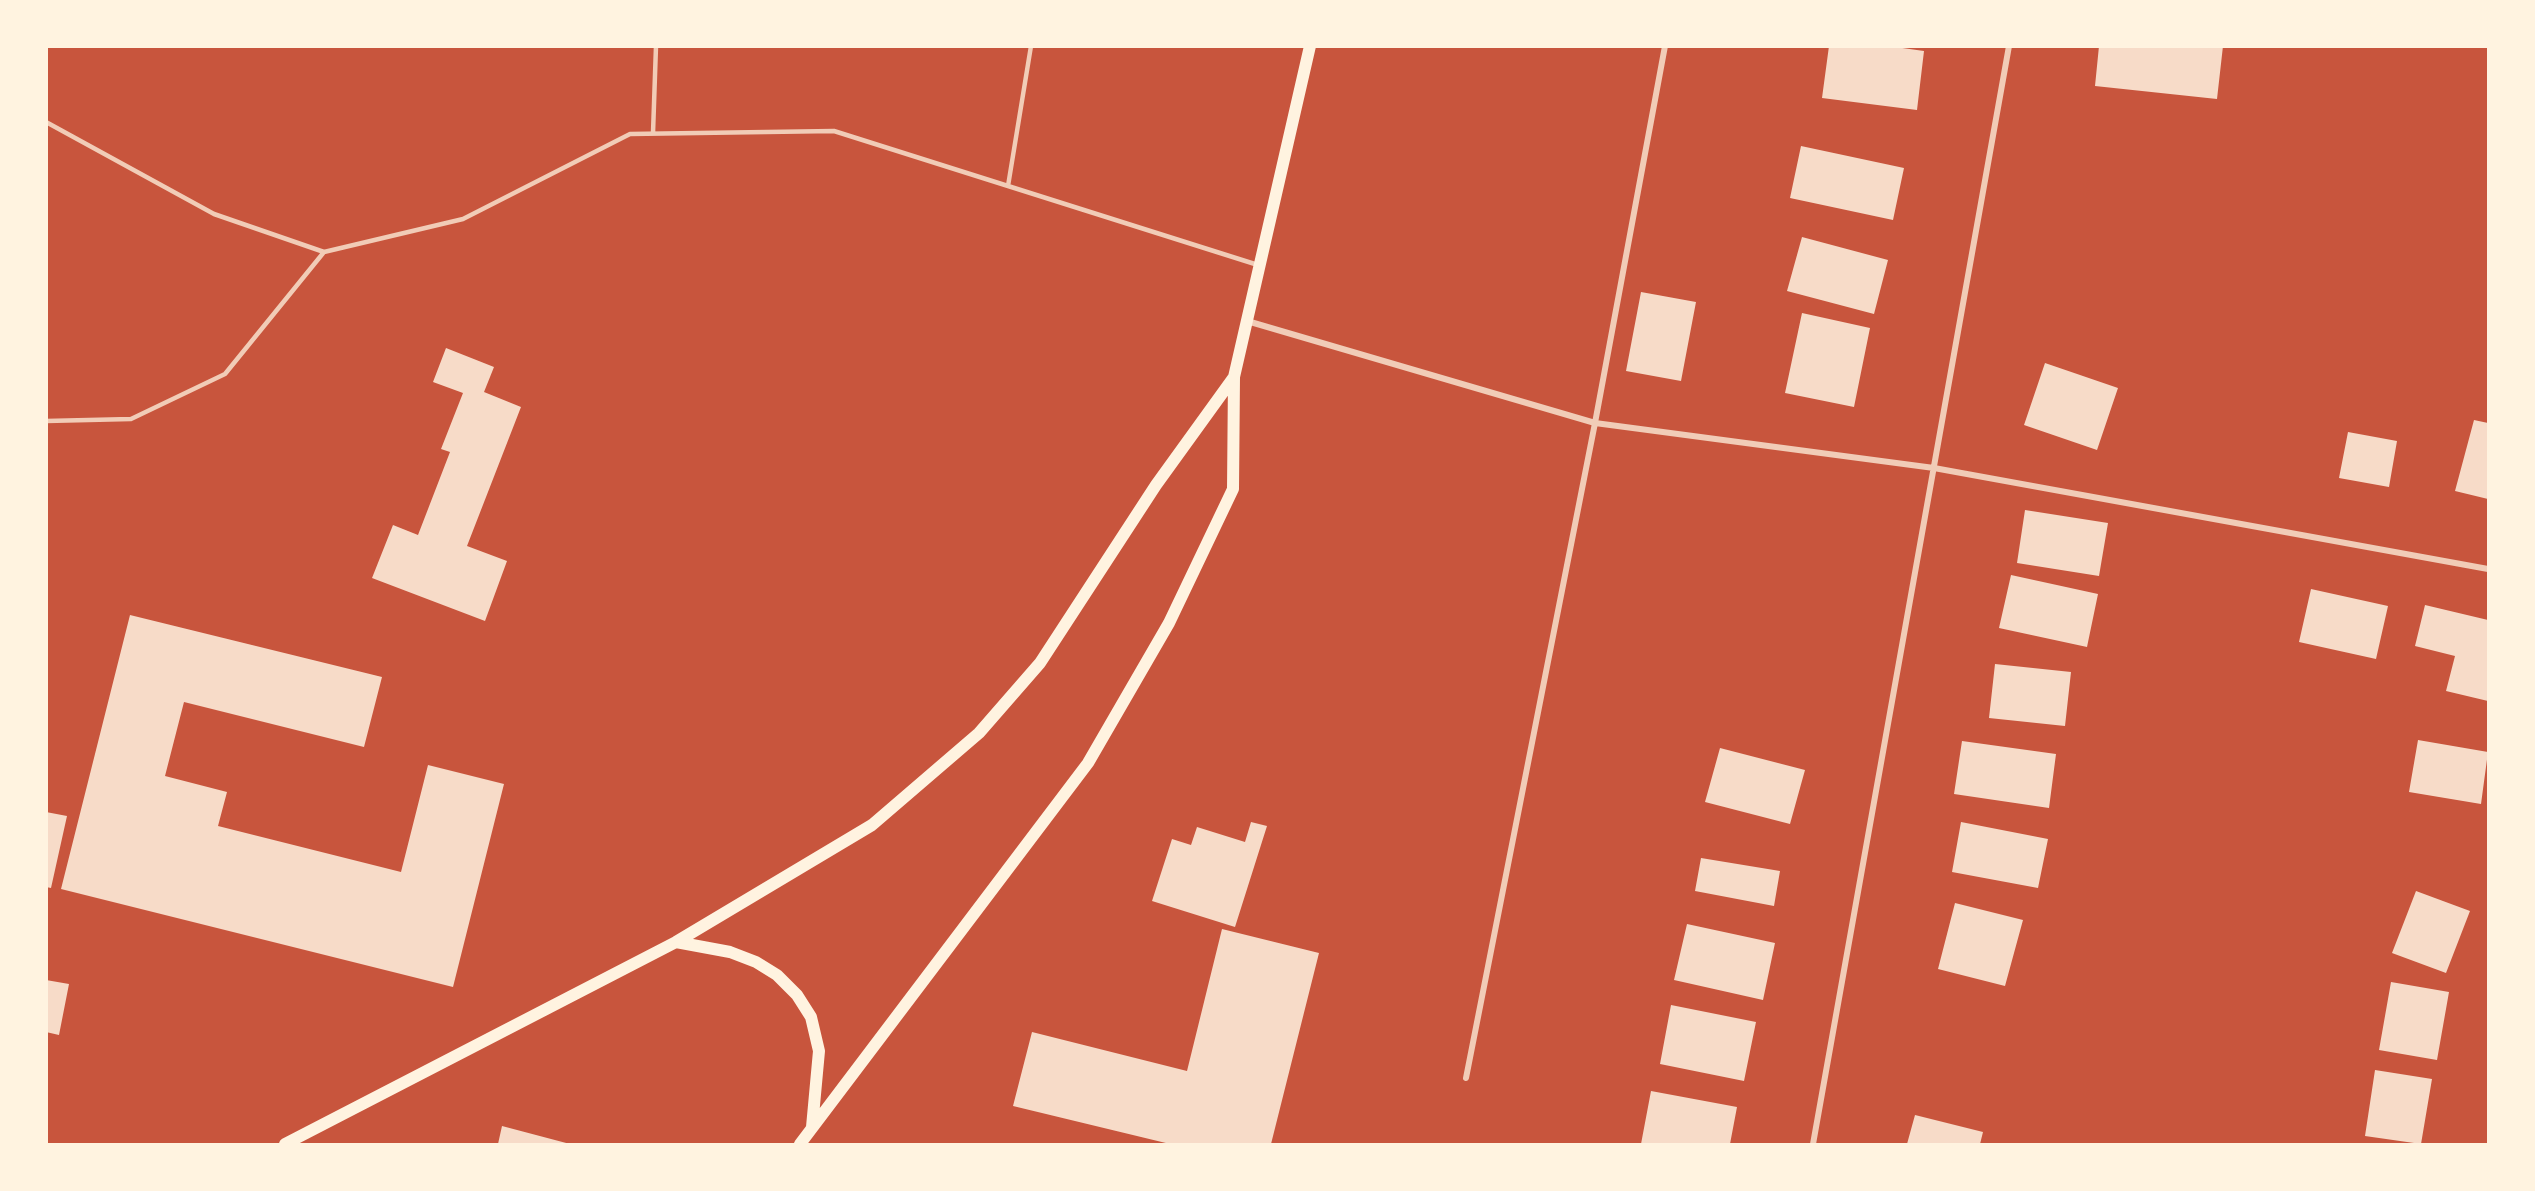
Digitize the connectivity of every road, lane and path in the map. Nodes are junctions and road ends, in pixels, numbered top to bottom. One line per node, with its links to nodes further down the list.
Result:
1 (656, 46): 7 (lane)
2 (1030, 46): 8 (lane)
3 (1310, 46): 10 (main road)
4 (1665, 46): 14 (street)
5 (2009, 46): 15 (street)
6 (46, 122): 9 (lane)
7 (653, 133): 8 (lane); 9 (lane)
8 (1008, 186): 10 (lane)
9 (324, 252): 13 (lane)
10 (1259, 266): 11 (main road)
11 (1247, 321): 12 (main road); 14 (street)
12 (1234, 377): 17 (main road); 19 (main road)
13 (46, 421)
14 (1595, 423): 15 (street); 18 (street)
15 (1934, 468): 16 (street); 22 (street)
16 (2488, 569)
17 (676, 942): 19 (main road); 20 (main road)
18 (1466, 1078)
19 (812, 1128): 21 (main road)
20 (285, 1144)
21 (800, 1144)
22 (1813, 1144)

